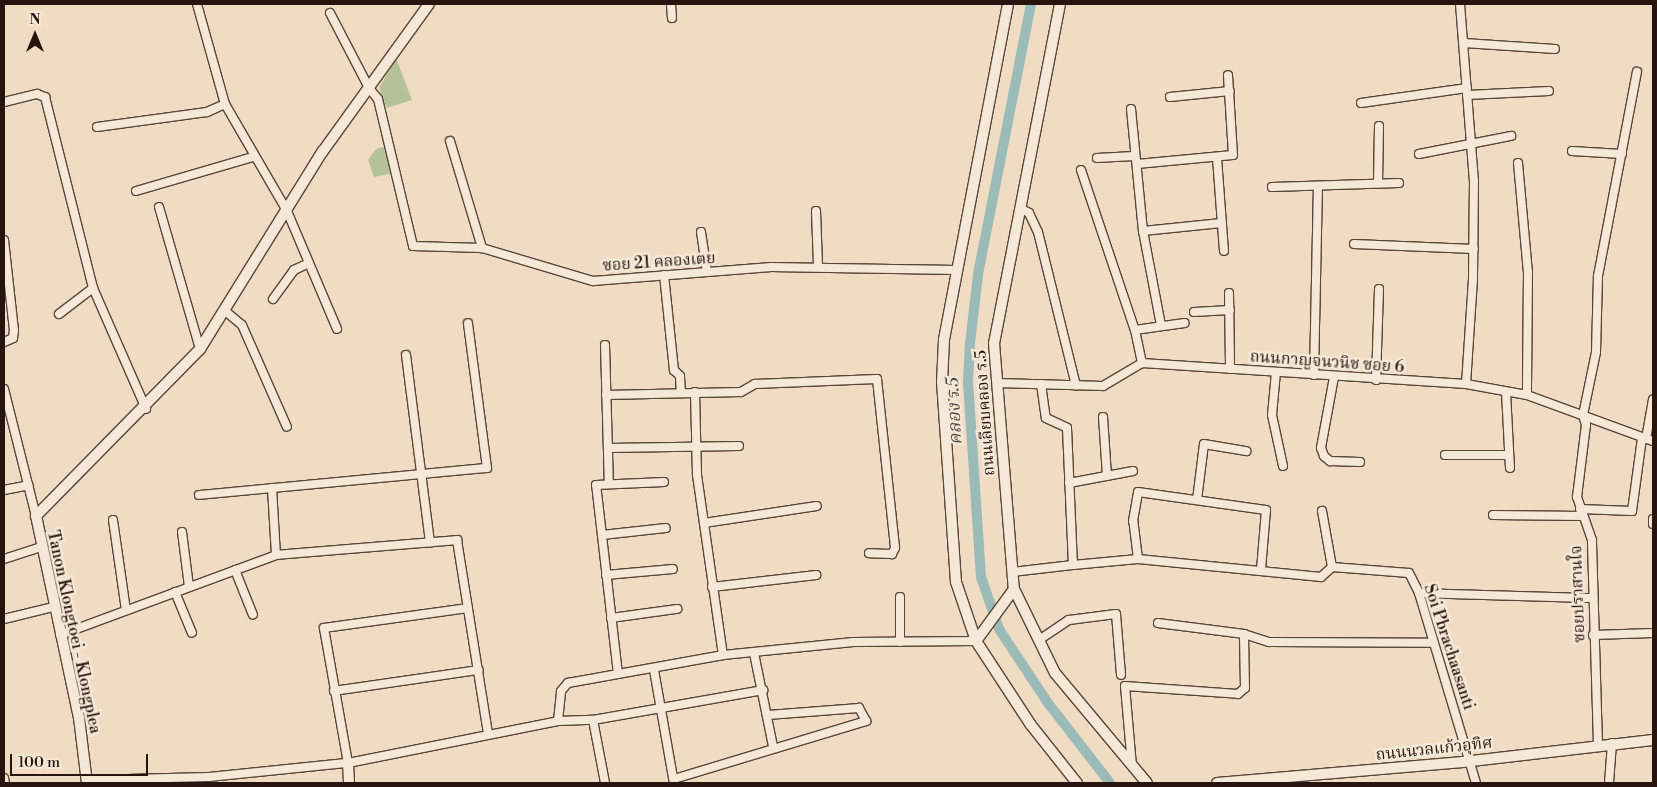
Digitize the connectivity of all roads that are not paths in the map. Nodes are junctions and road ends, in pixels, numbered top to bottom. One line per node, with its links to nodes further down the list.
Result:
1 (197, 4): 20 (street)
2 (429, 4): 13 (street)
3 (671, 4): 8 (street)
4 (1008, 4): 55 (street)
5 (1060, 4): 42 (street, ถนนเลียบคลอง ร.5)
6 (1460, 4): 9 (street)
7 (330, 13): 13 (street)
8 (672, 18)
9 (1464, 43): 10 (street); 15 (street)
10 (1555, 49)
11 (1637, 72): 29 (street, ซอยปราสานใจ)
12 (1228, 75): 14 (street)
13 (369, 88): 43 (street); 50 (street, ซอย 21 คลองเตย)
14 (1230, 91): 17 (street); 32 (street)
15 (1467, 91): 16 (street); 19 (street); 26 (street)
16 (1549, 91)
17 (1170, 97)
18 (4, 102): 58 (street)
19 (1361, 103)
20 (225, 104): 23 (street); 30 (street)
21 (1131, 109): 33 (street)
22 (1379, 126): 36 (street)
23 (97, 127)
24 (1511, 136): 26 (street)
25 (450, 141): 50 (street)
26 (1471, 144): 28 (street); 51 (street)
27 (1572, 151): 29 (street)
28 (1419, 154)
29 (1622, 154): 93 (street, ซอยปราสานใจ)
30 (253, 157): 40 (street); 43 (street)
31 (1097, 158): 33 (street)
32 (1216, 158): 33 (street); 45 (street)
33 (1136, 160): 46 (street)
34 (1518, 163): 90 (street)
35 (1081, 170): 70 (street)
36 (1378, 183): 37 (street); 38 (street)
37 (1399, 183)
38 (1318, 186): 39 (street); 78 (street)
39 (1272, 187)
40 (136, 191)
41 (159, 208): 73 (street)
42 (1020, 208): 81 (street, ถนนเลียบคลอง ร.5); 84 (street)
43 (287, 211): 53 (street); 62 (street)
44 (816, 211): 54 (street)
45 (1222, 223): 46 (street); 52 (street)
46 (1143, 231): 68 (street)
47 (701, 232): 56 (street)
48 (4, 240): 71 (street)
49 (1354, 244): 51 (street)
50 (482, 248): 57 (street, ซอย 21 คลองเตย)
51 (1474, 249): 83 (street)
52 (1224, 251)
53 (307, 264): 61 (street); 69 (street)
54 (818, 266): 55 (street, ซอย 21 คลองเตย); 56 (street, ซอย 21 คลองเตย)
55 (957, 270): 165 (street)
56 (707, 272): 57 (street, ซอย 21 คลองเตย)
57 (664, 275): 88 (street)
58 (93, 288): 65 (street); 92 (street)
59 (1379, 289): 80 (street)
60 (1229, 293): 63 (street)
61 (272, 299)
62 (224, 310): 73 (street); 96 (street)
63 (1230, 310): 64 (street); 76 (street)
64 (1194, 312)
65 (59, 314)
66 (468, 323): 108 (street)
67 (1185, 323): 68 (street)
68 (1162, 325): 70 (street)
69 (337, 329)
70 (1135, 330): 75 (street)
71 (4, 342)
72 (605, 345): 89 (street)
73 (200, 350): 92 (street)
74 (406, 355): 108 (street)
75 (1142, 363): 76 (street, ถนนกาญจนวนิช ซอย 6); 84 (street)
76 (1230, 369): 77 (street, ถนนกาญจนวนิช ซอย 6)
77 (1276, 372): 78 (street, ถนนกาญจนวนิช ซอย 6); 105 (street)
78 (1314, 375): 79 (street, ถนนกาญจนวนิช ซอย 6)
79 (1334, 377): 80 (street, ถนนกาญจนวนิช ซอย 6); 104 (street)
80 (1376, 380): 83 (street, ถนนกาญจนวนิช ซอย 6)
81 (997, 383): 82 (street); 141 (street, ถนนเลียบคลอง ร.5)
82 (1041, 384): 84 (street); 111 (street)
83 (1466, 384): 87 (street, ถนนกาญจนวนิช ซอย 6)
84 (1076, 385)
85 (4, 389): 95 (street)
86 (694, 392): 88 (street); 99 (street); 132 (street)
87 (1506, 392): 90 (street, ถนนกาญจนวนิช ซอย 6); 103 (street)
88 (681, 393): 89 (street)
89 (606, 395): 100 (street)
90 (1527, 395): 93 (street, ถนนกาญจนวนิช ซอย 6)
91 (1653, 400): 97 (street)
92 (146, 409): 122 (street)
93 (1583, 415): 97 (street, ถนนกาญจนวนิช ซอย 6); 120 (street, ซอยปราสานใจ)
94 (1103, 417): 109 (street)
95 (7, 425): 113 (street)
96 (287, 427)
97 (1647, 439): 120 (street)
98 (739, 446): 99 (street)
99 (696, 447): 100 (street); 125 (street)
100 (608, 448): 112 (street)
101 (1246, 451): 117 (street)
102 (1445, 455): 103 (street)
103 (1507, 455): 106 (street)
104 (1360, 462)
105 (1283, 466)
106 (1510, 468)
107 (1133, 471): 109 (street)
108 (421, 474): 114 (street); 130 (street)
109 (1107, 476): 111 (street)
110 (664, 482): 112 (street)
111 (1069, 483): 136 (street)
112 (609, 484): 129 (street)
113 (29, 485): 115 (street); 122 (street)
114 (272, 488): 116 (street); 133 (street)
115 (4, 490)
116 (199, 495)
117 (1197, 500): 135 (street); 140 (street)
118 (817, 506): 125 (street)
119 (1322, 511): 137 (street)
120 (1582, 513): 121 (street); 150 (street, ซอยปราสานใจ)
121 (1493, 515)
122 (36, 516): 131 (street, Tanon Klongtoei - Klongplea)
123 (1653, 519): 126 (street)
124 (113, 520): 154 (street)
125 (704, 523): 145 (street)
126 (1653, 524)
127 (666, 528): 129 (street)
128 (182, 532): 144 (street)
129 (602, 535): 142 (street)
130 (430, 542): 133 (street); 152 (street)
131 (41, 547): 134 (street); 151 (street, Tanon Klongtoei - Klongplea)
132 (869, 553)
133 (276, 555): 138 (street)
134 (4, 559)
135 (1138, 559): 136 (street); 140 (street)
136 (1073, 565): 141 (street)
137 (1332, 567): 140 (street); 148 (street, Soi Pbrachaasanti)
138 (235, 570): 144 (street); 155 (street)
139 (673, 570): 142 (street)
140 (1261, 570)
141 (1012, 572): 146 (street, ถนนเลียบคลอง ร.5)
142 (606, 575): 156 (street)
143 (816, 575): 145 (street)
144 (189, 587): 147 (street)
145 (712, 587): 169 (street)
146 (1014, 589): 164 (street, ถนนเลียบคลอง ร.5); 165 (street)
147 (175, 592): 154 (street); 159 (street)
148 (1420, 593): 150 (street); 167 (street, Soi Pbrachaasanti)
149 (900, 598): 166 (street)
150 (1592, 598): 163 (street, ซอยปราสานใจ)
151 (53, 607): 157 (street); 162 (street, Tanon Klongtoei - Klongplea)
152 (468, 608): 170 (street); 175 (street)
153 (677, 609): 156 (street)
154 (126, 610): 162 (street)
155 (253, 615)
156 (611, 618): 172 (street)
157 (4, 619)
158 (1158, 623): 160 (street)
159 (192, 633)
160 (1244, 634): 167 (street); 187 (street)
161 (1653, 634): 163 (street)
162 (60, 635): 191 (street, Tanon Klongtoei - Klongplea)
163 (1593, 636): 183 (street, ซอยปราสานใจ)
164 (1039, 640): 173 (street); 187 (street, ถนนเลียบคลอง ร.5)
165 (976, 641): 166 (street); 195 (street)
166 (900, 642): 168 (street)
167 (1433, 643): 185 (street, Soi Pbrachaasanti)
168 (754, 653): 169 (street); 174 (street)
169 (723, 655): 171 (street)
170 (478, 670): 175 (street); 180 (street)
171 (654, 670): 172 (street); 176 (street)
172 (618, 674): 178 (street)
173 (1121, 675)
174 (763, 690): 176 (street); 177 (street)
175 (334, 691): 186 (street)
176 (662, 708): 179 (street); 190 (street)
177 (768, 715): 184 (street); 184 (street)
178 (558, 720): 179 (street); 180 (street)
179 (593, 720): 194 (street)
180 (488, 733): 186 (street)
181 (1653, 740): 182 (street, ถนนนวลแก้วอุทิศ)
182 (1612, 743): 183 (street, ถนนนวลแก้วอุทิศ); 199 (street)
183 (1598, 745): 185 (street, ถนนนวลแก้วอุทิศ)
184 (773, 746): 190 (street)
185 (1469, 761): 189 (street, ถนนนวลแก้วอุทิศ); 198 (street, Soi Pbrachaasanti)
186 (348, 763): 191 (street); 193 (street)
187 (1132, 766): 196 (street, ถนนเลียบคลอง ร.5)
188 (4, 778): 192 (street)
189 (1286, 780): 197 (street, ถนนนวลแก้วอุทิศ)
190 (674, 781)
191 (87, 782)
192 (5, 783)
193 (349, 783)
194 (605, 783)
195 (1077, 783)
196 (1147, 783)
197 (1217, 783)
198 (1473, 783)
199 (1609, 783)

